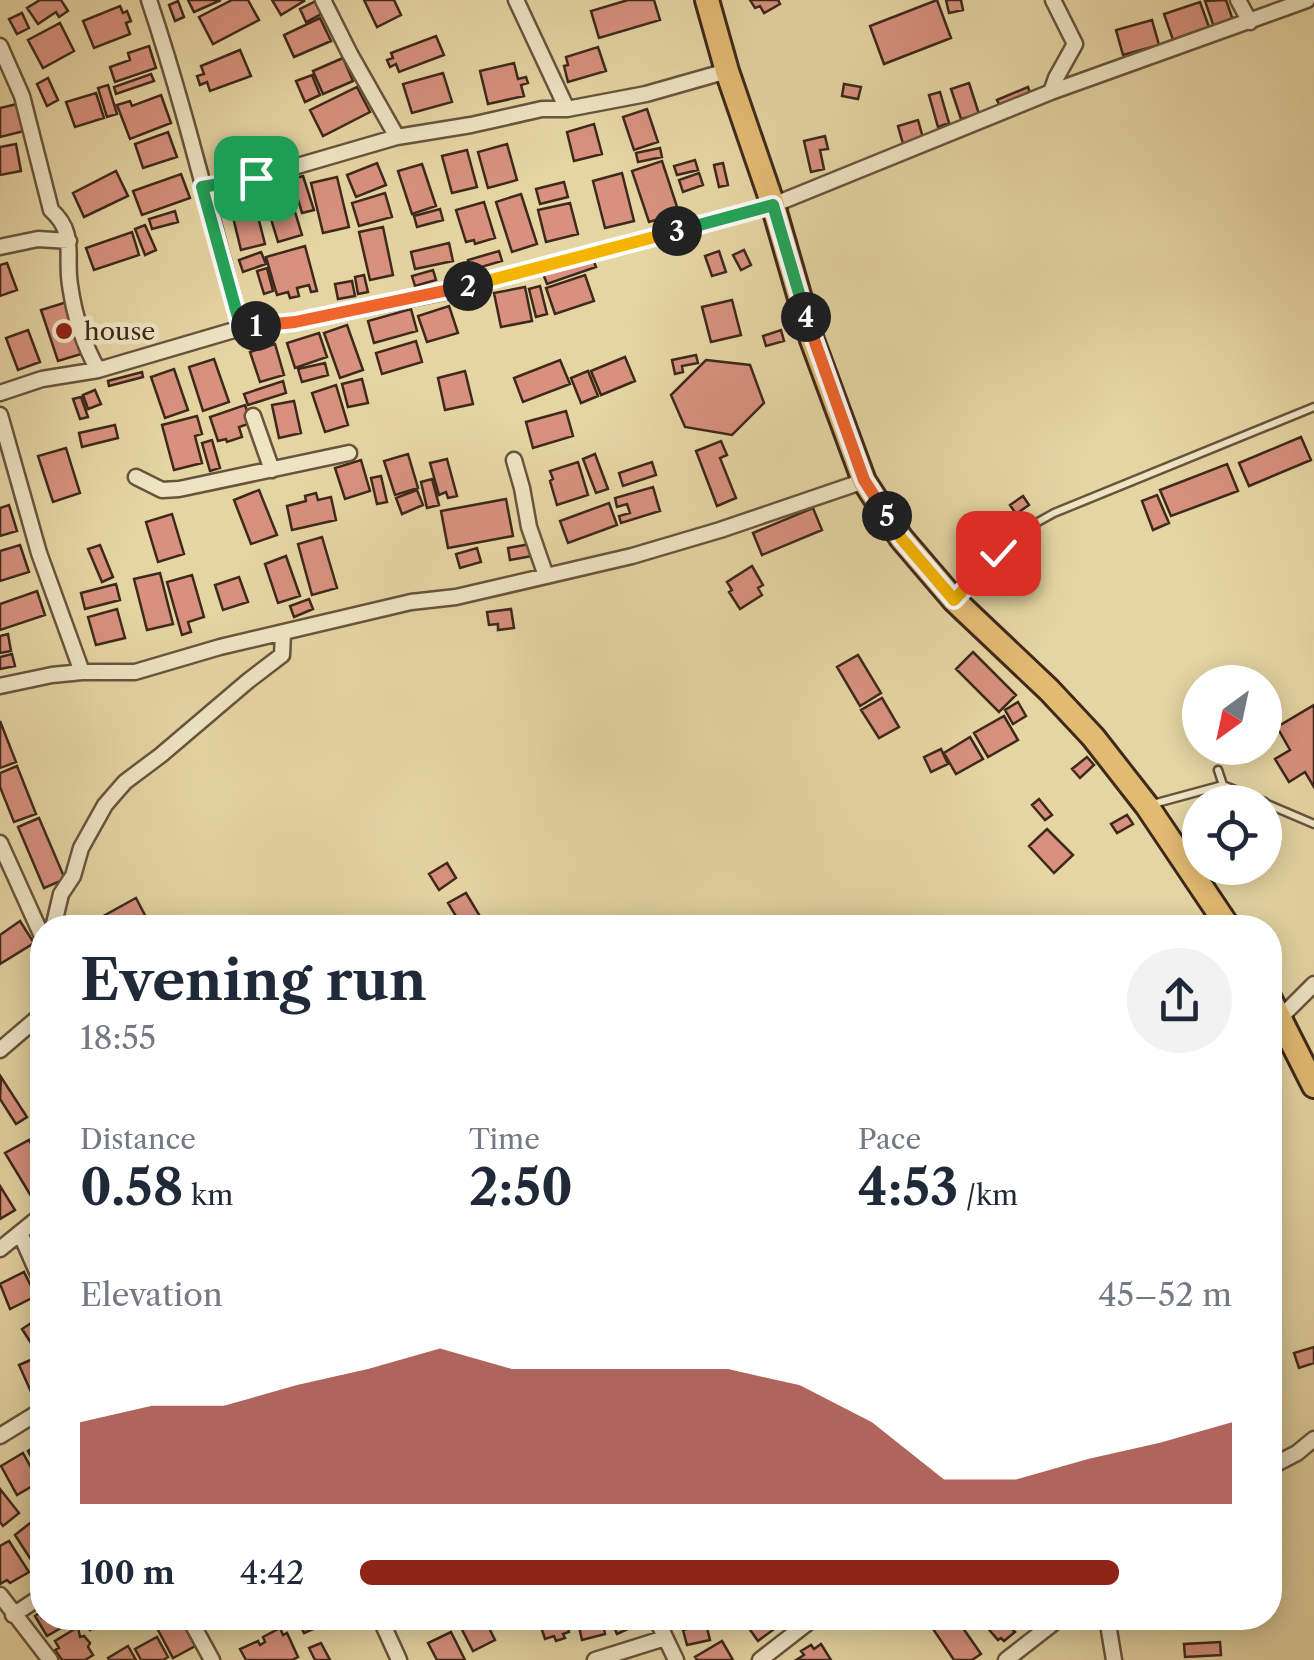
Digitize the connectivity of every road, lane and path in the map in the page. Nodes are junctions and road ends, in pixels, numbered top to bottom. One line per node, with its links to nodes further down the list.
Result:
1 (149, 0): 14 (street)
2 (323, 0): 13 (street)
3 (516, 0): 12 (street)
4 (707, 0): 10 (main road)
5 (1053, 0): 11 (street)
6 (1238, 0): 8 (street)
7 (1307, 0): 8 (street)
8 (1250, 22): 11 (street)
9 (0, 46): 16 (street)
10 (727, 71): 12 (street); 15 (main road)
11 (1051, 92): 15 (street)
12 (567, 109): 13 (street)
13 (396, 137): 14 (street)
14 (202, 187): 20 (street)
15 (773, 205): 20 (street); 30 (main road)
16 (62, 220): 17 (street); 18 (street)
17 (38, 239): 18 (street); 19 (street)
18 (70, 241): 21 (street)
19 (0, 248)
20 (241, 328): 21 (street)
21 (98, 370): 22 (street)
22 (0, 393)
23 (1314, 407): 32 (lane)
24 (0, 415): 34 (street)
25 (252, 416): 28 (street)
26 (349, 452): 28 (street)
27 (514, 460): 31 (street)
28 (272, 470): 29 (street)
29 (136, 476)
30 (864, 480): 31 (street); 32 (main road)
31 (546, 576): 33 (street)
32 (954, 600): 38 (main road)
33 (283, 633): 34 (street); 43 (street)
34 (82, 672): 35 (street)
35 (0, 686)
36 (1218, 770): 37 (lane)
37 (1222, 784): 38 (lane)
38 (1146, 806): 44 (main road)
39 (1282, 810): 40 (lane)
40 (1314, 824)
41 (0, 842): 42 (street)
42 (33, 915)
43 (56, 915)
44 (1219, 915)
45 (1314, 984): 46 (street)
46 (1282, 1004)
47 (1282, 1022): 50 (main road)
48 (30, 1024): 49 (street)
49 (0, 1050)
50 (1314, 1086)
51 (30, 1225): 52 (street)
52 (20, 1233): 53 (street); 54 (street)
53 (0, 1249)
54 (30, 1256)
55 (30, 1417): 56 (street)
56 (0, 1436)
57 (1314, 1439): 58 (street)
58 (1282, 1461)
59 (0, 1594): 61 (street)
60 (30, 1604): 61 (street)
61 (14, 1615): 69 (street)
62 (196, 1630): 70 (street)
63 (385, 1630): 71 (street)
64 (661, 1630): 68 (street)
65 (799, 1630): 74 (street)
66 (1045, 1630): 75 (street)
67 (1109, 1630): 76 (street)
68 (665, 1638): 72 (street); 73 (street)
69 (50, 1660)
70 (212, 1660)
71 (399, 1660)
72 (595, 1660)
73 (676, 1660)
74 (760, 1660)
75 (1006, 1660)
76 (1114, 1660)

